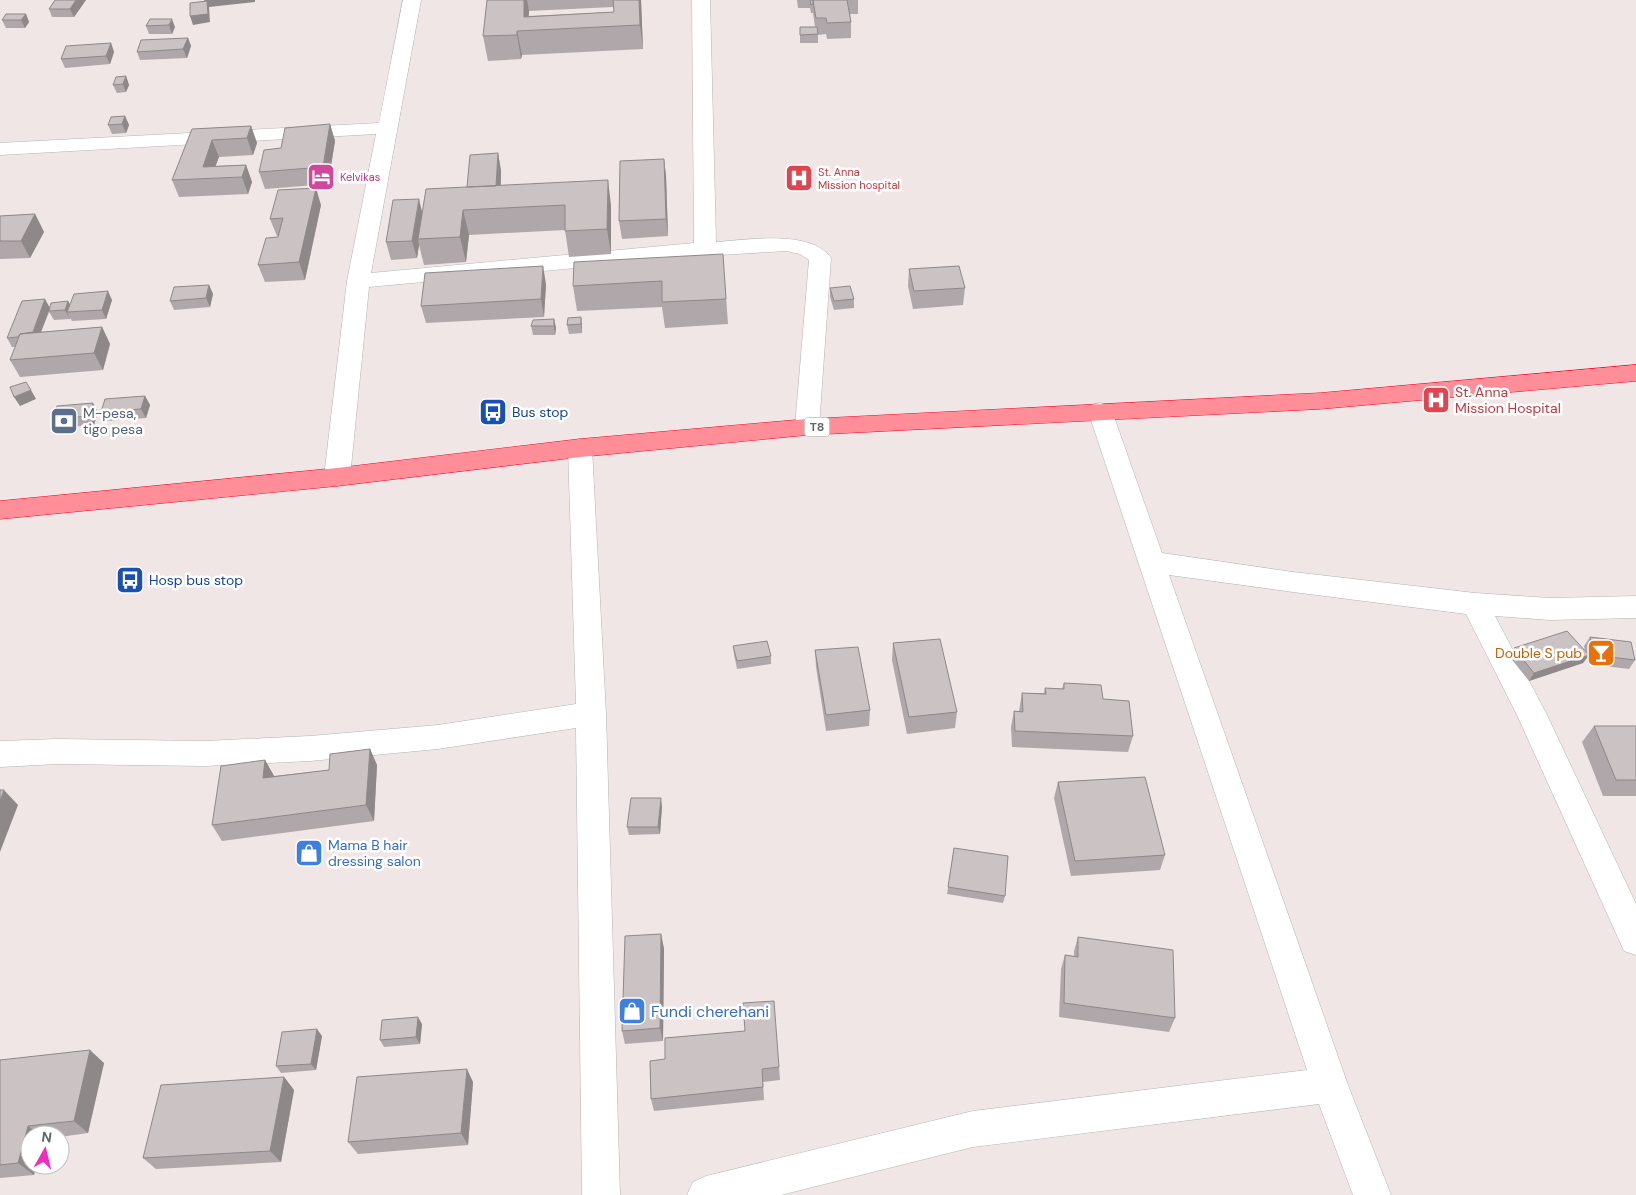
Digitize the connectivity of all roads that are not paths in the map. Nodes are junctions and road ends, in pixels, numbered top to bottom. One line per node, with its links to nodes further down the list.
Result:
1 (412, 0): 3 (street)
2 (701, 0): 5 (street)
3 (387, 128): 4 (street); 6 (street)
4 (0, 149)
5 (705, 249): 6 (street); 9 (street)
6 (358, 281): 11 (street)
7 (1636, 373): 8 (highway, T8)
8 (1100, 411): 9 (highway, T8); 13 (street)
9 (807, 427): 10 (highway, T8)
10 (580, 448): 11 (highway, T8); 16 (street)
11 (337, 477): 12 (highway, T8)
12 (0, 510)
13 (1152, 562): 14 (street); 19 (street)
14 (1475, 604): 15 (street); 18 (street)
15 (1636, 607)
16 (591, 714): 17 (street); 20 (street)
17 (0, 754)
18 (1636, 940)
19 (1330, 1085): 21 (street); 22 (street)
20 (601, 1195)
21 (706, 1195)
22 (1372, 1195)

